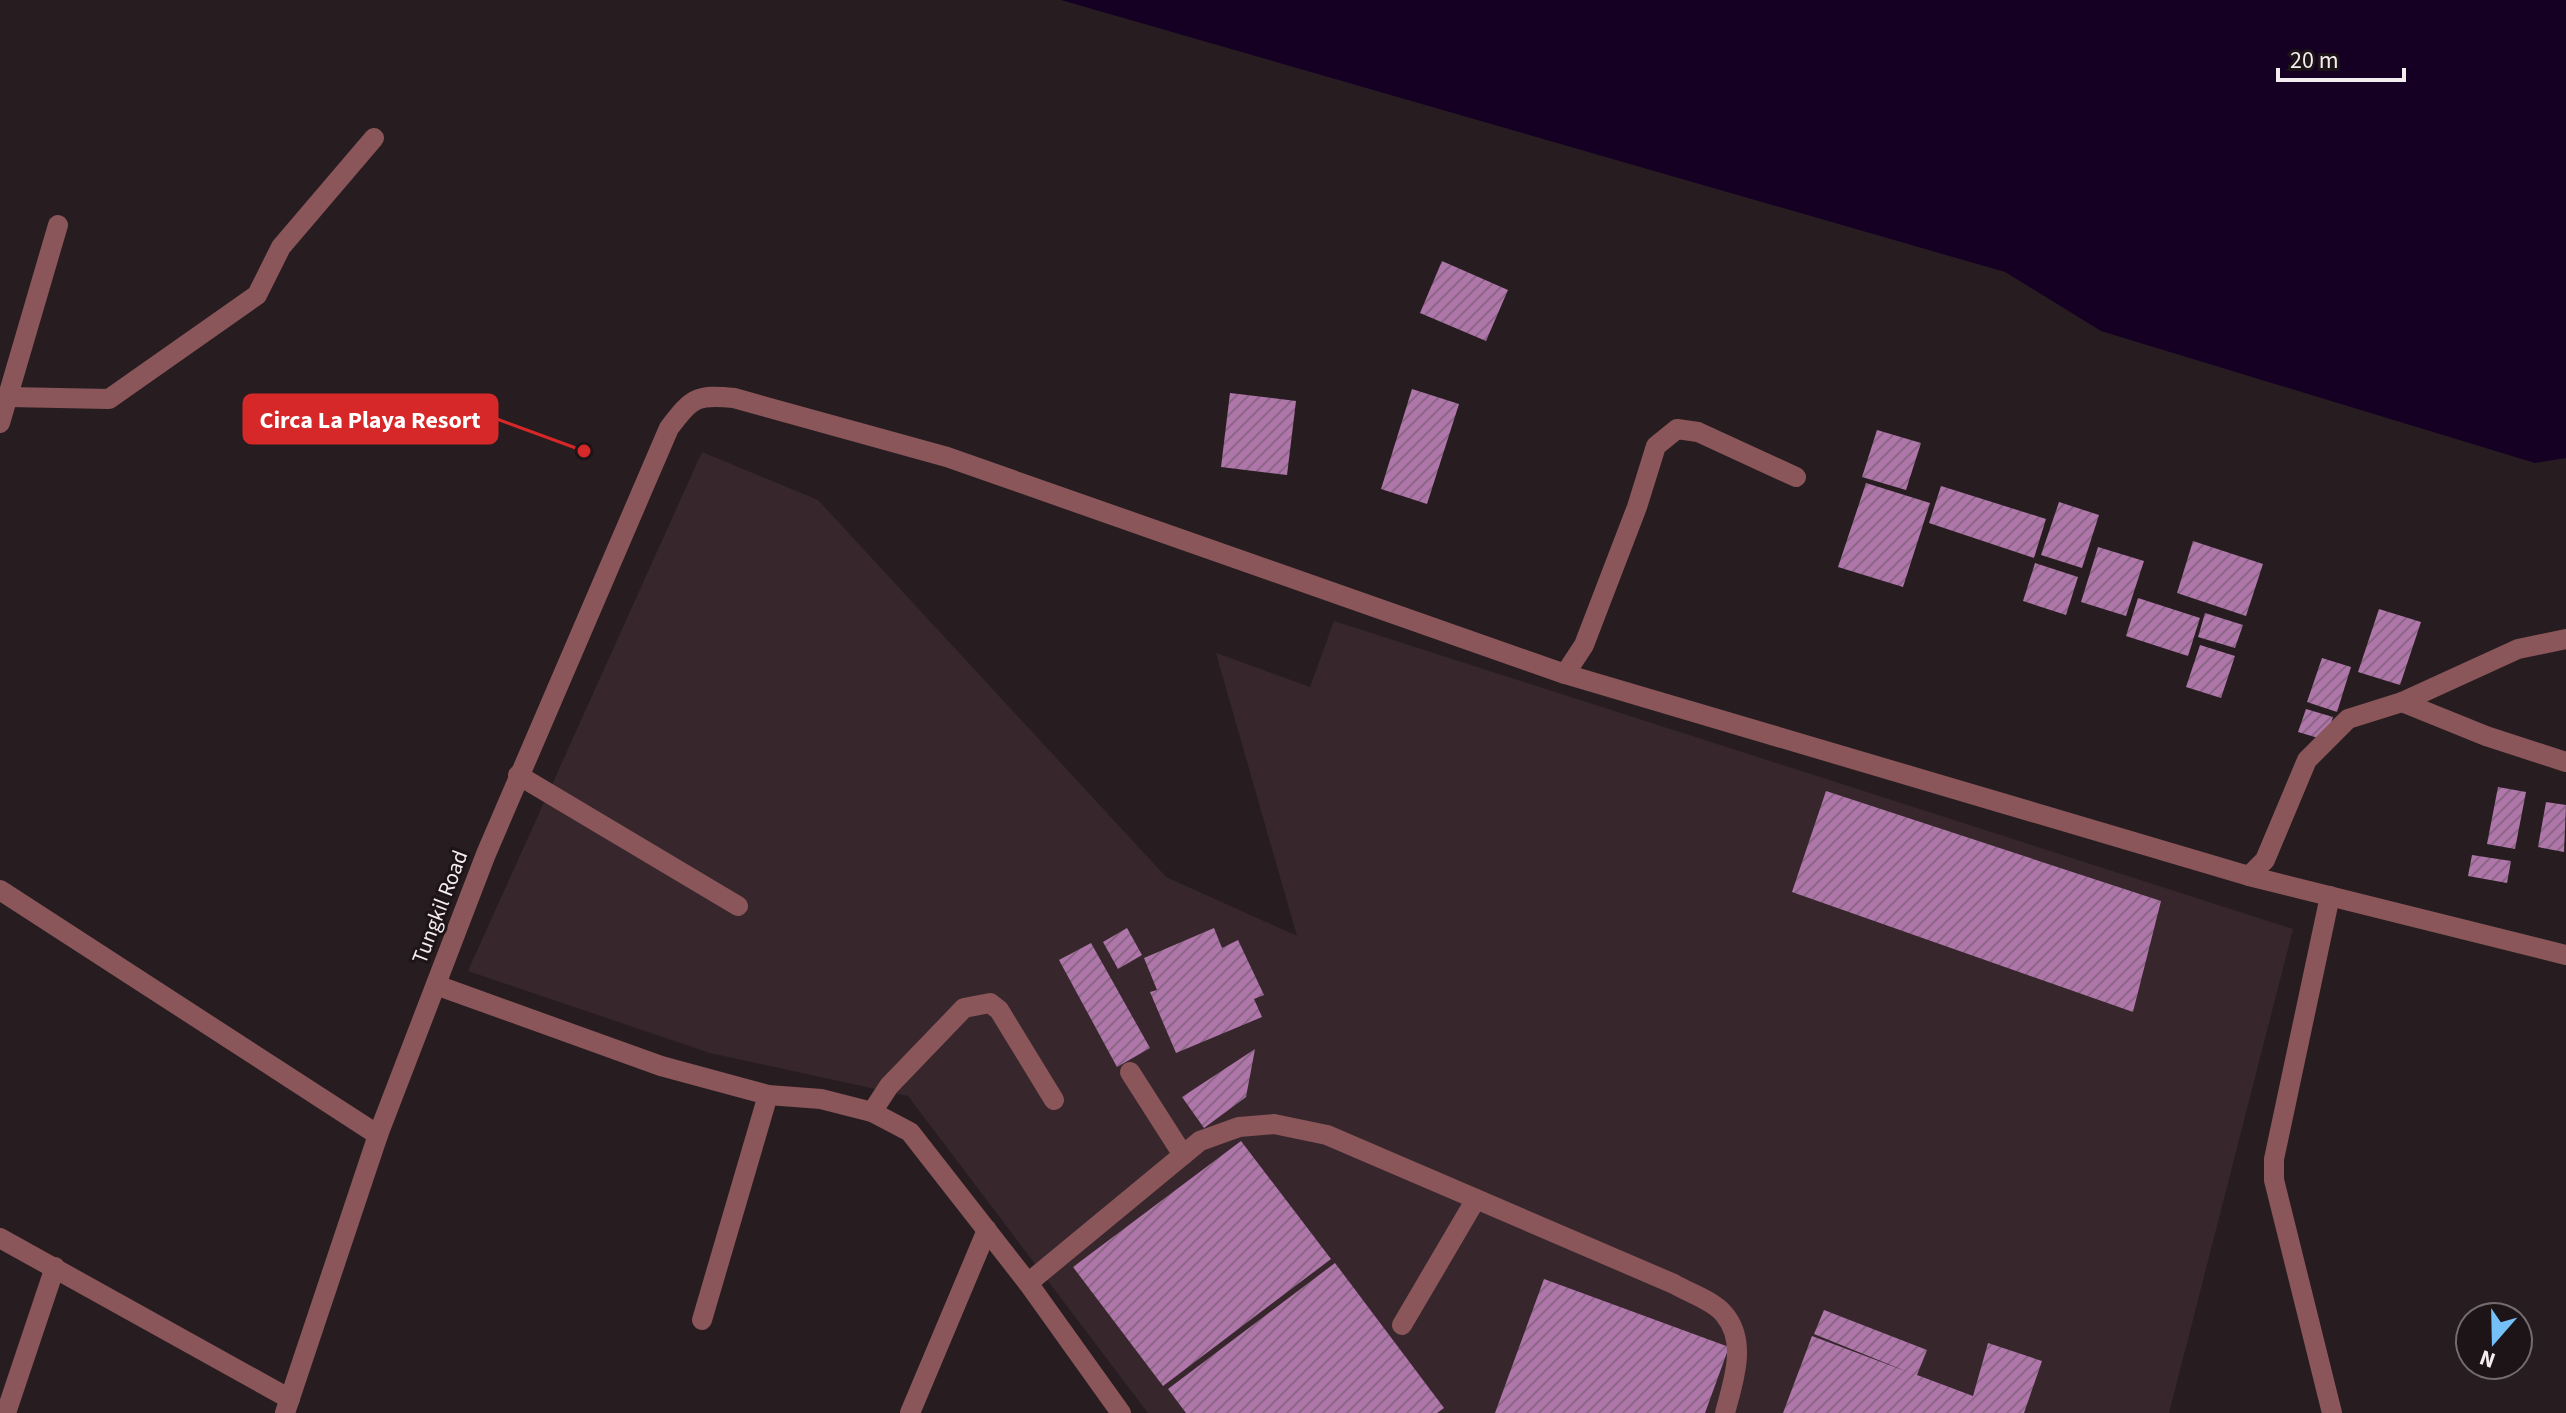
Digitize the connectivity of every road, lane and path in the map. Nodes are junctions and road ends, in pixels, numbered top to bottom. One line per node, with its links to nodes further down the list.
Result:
1 (374, 138): 3 (street)
2 (58, 225): 3 (street)
3 (9, 397): 4 (street)
4 (0, 423)
5 (1796, 477): 7 (street)
6 (2566, 639): 8 (street)
7 (1565, 674): 10 (street, Tungkil Road); 11 (street, Tungkil Road)
8 (2402, 702): 9 (street); 11 (street)
9 (2566, 762)
10 (518, 775): 14 (street); 16 (street, Tungkil Road)
11 (2249, 876): 13 (street, Tungkil Road)
12 (0, 890): 21 (street)
13 (2330, 896): 15 (street, Tungkil Road); 35 (street)
14 (738, 906)
15 (2566, 955)
16 (436, 985): 18 (street); 21 (street, Tungkil Road)
17 (1130, 1072): 22 (street)
18 (768, 1095): 20 (street); 28 (street)
19 (1054, 1100): 20 (street)
20 (872, 1112): 24 (street)
21 (378, 1135): 30 (street, Tungkil Road)
22 (1183, 1155): 23 (street); 27 (street)
23 (1476, 1199): 29 (street); 34 (street)
24 (987, 1230): 27 (street); 32 (street)
25 (0, 1238): 26 (street)
26 (55, 1267): 30 (street); 31 (street)
27 (1028, 1283): 33 (street)
28 (702, 1320)
29 (1402, 1325)
30 (287, 1406)
31 (6, 1413)
32 (910, 1413)
33 (1121, 1413)
34 (1725, 1413)
35 (2332, 1413)

